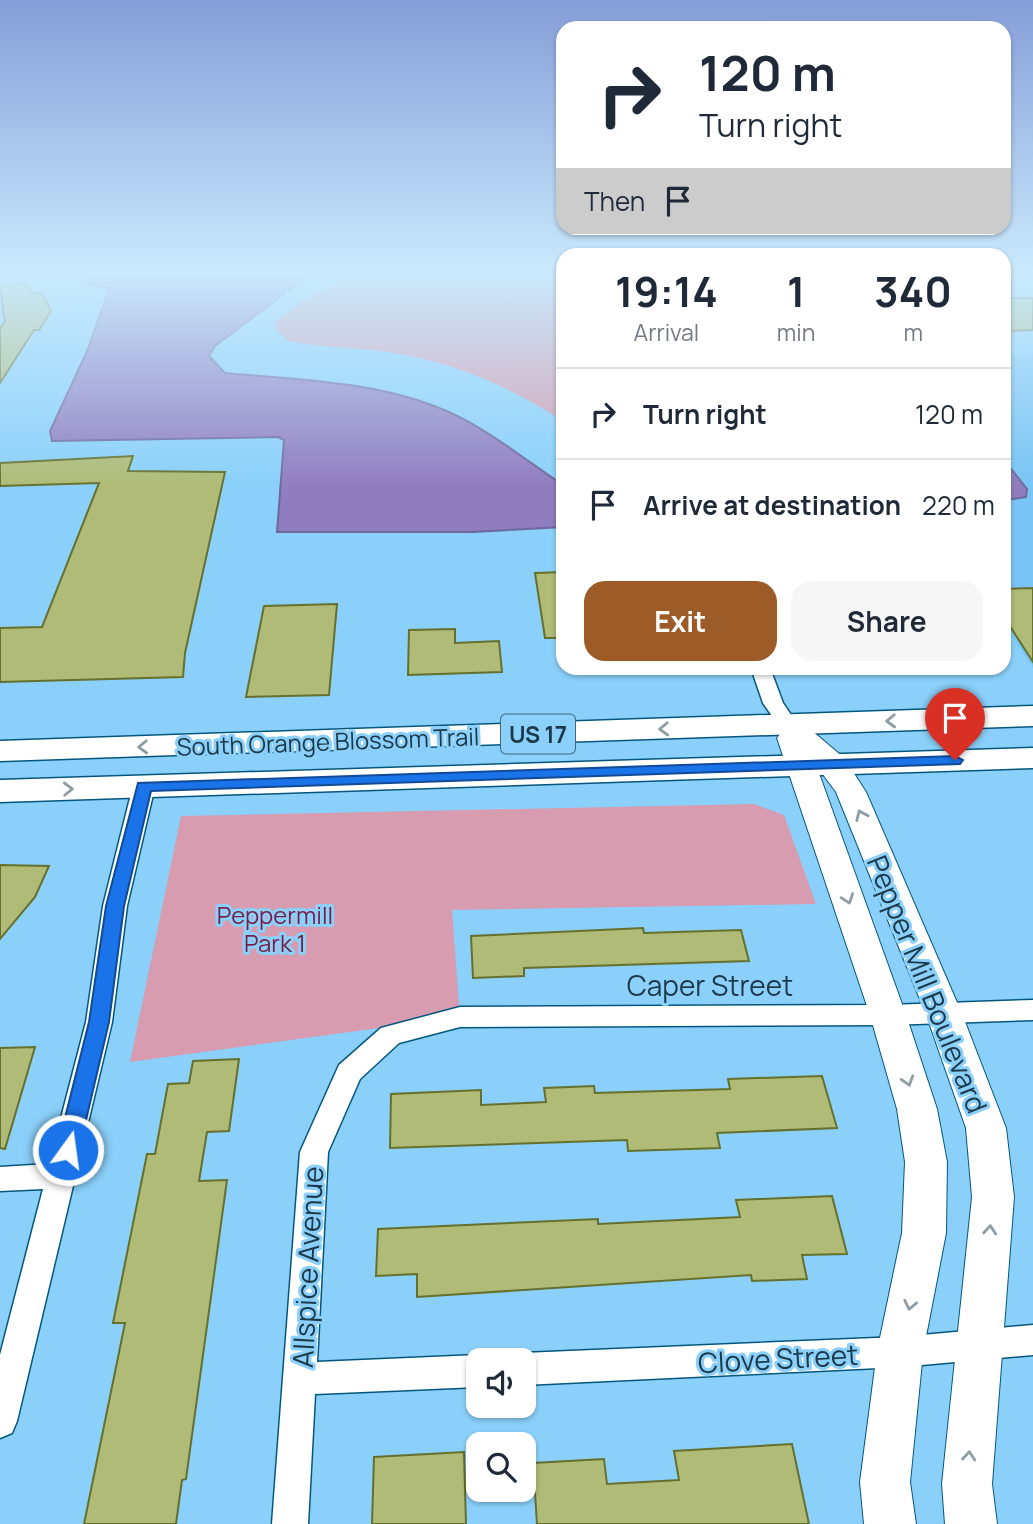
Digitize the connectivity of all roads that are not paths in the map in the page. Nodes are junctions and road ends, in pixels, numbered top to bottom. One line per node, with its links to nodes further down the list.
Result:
1 (763, 675): 3 (street, Pepper Mill Boulevard)
2 (1033, 716): 3 (main road, South Orange Blossom Trail / US 17, one-way to 3)
3 (788, 725): 4 (main road, South Orange Blossom Trail / US 17, one-way to 4); 6 (street, Pepper Mill Boulevard)
4 (0, 751)
5 (1033, 758): 6 (main road, South Orange Blossom Trail / US 17)
6 (817, 765): 7 (main road, South Orange Blossom Trail / US 17); 10 (street, Pepper Mill Boulevard, one-way to 6); 11 (street, Pepper Mill Boulevard, one-way to 11)
7 (144, 786): 8 (main road, South Orange Blossom Trail / US 17, one-way to 7); 13 (street)
8 (0, 791)
9 (1033, 1010): 10 (street, Caper Street)
10 (944, 1014): 11 (street, Caper Street); 16 (street, Pepper Mill Boulevard, one-way to 10)
11 (888, 1016): 12 (street, Caper Street); 17 (street, Pepper Mill Boulevard, one-way to 17)
12 (390, 1035): 20 (street, Allspice Avenue)
13 (61, 1176): 14 (street); 21 (street)
14 (0, 1179)
15 (1033, 1340): 16 (street, Clove Street)
16 (979, 1343): 17 (street, Clove Street); 24 (street, Pepper Mill Boulevard, one-way to 16)
17 (900, 1352): 18 (street, Clove Street); 23 (street, Pepper Mill Boulevard)
18 (536, 1368)
19 (466, 1372): 20 (street)
20 (301, 1379): 22 (street, Allspice Avenue)
21 (0, 1422)
22 (290, 1524)
23 (890, 1524)
24 (971, 1524)

